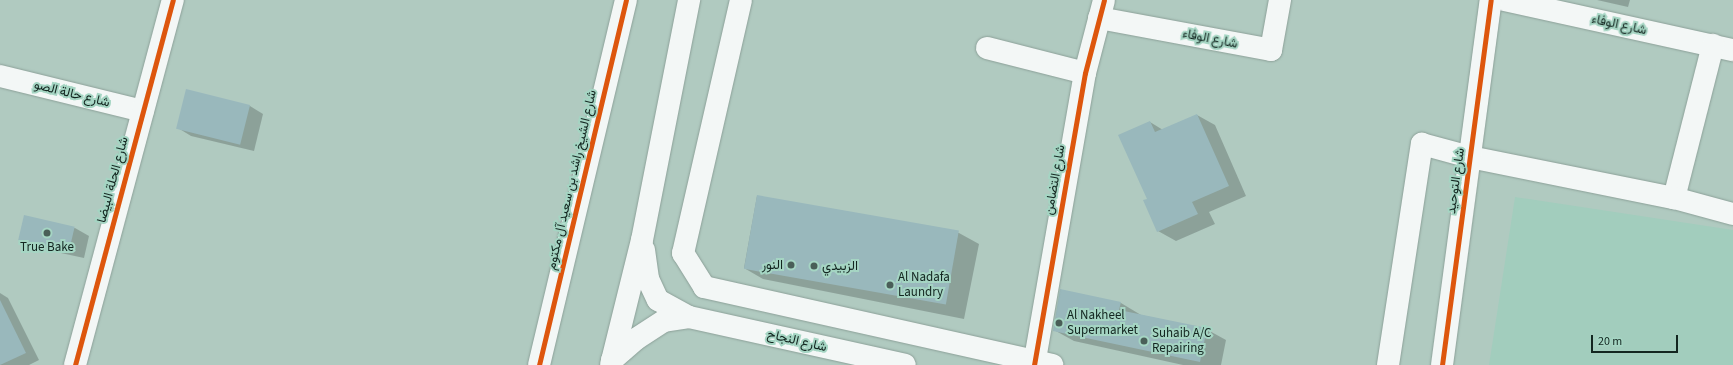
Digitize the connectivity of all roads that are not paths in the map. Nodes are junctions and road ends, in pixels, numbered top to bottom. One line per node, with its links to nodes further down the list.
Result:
1 (173, 0): 13 (street, شارع الحلة البيضا)
2 (626, 0): 22 (street, شارع الشيخ راشد بن سعيد آل مكتوم)
3 (689, 0): 17 (street)
4 (741, 0): 20 (street)
5 (1280, 0): 8 (street, شارع الوفاء)
6 (1491, 0): 14 (street, شارع التوحيد)
7 (1506, 0): 9 (street, شارع الوفاء)
8 (1101, 9): 11 (street, شارع التضامن)
9 (1723, 47): 15 (street)
10 (987, 48): 11 (street)
11 (1085, 73): 20 (street, شارع التضامن)
12 (0, 76): 13 (street, شارع حالة الصو)
13 (143, 111): 21 (street, شارع الحلة البيضا)
14 (1470, 157): 15 (street); 24 (street); 25 (street, شارع التوحيد)
15 (1674, 198): 16 (street)
16 (1733, 214)
17 (642, 240): 18 (street, شارع النجاح); 19 (street)
18 (689, 317): 19 (street, شارع النجاح); 23 (street, شارع النجاح)
19 (612, 363)
20 (1040, 364)
21 (75, 365)
22 (539, 365)
23 (905, 365)
24 (1388, 365)
25 (1442, 365)

